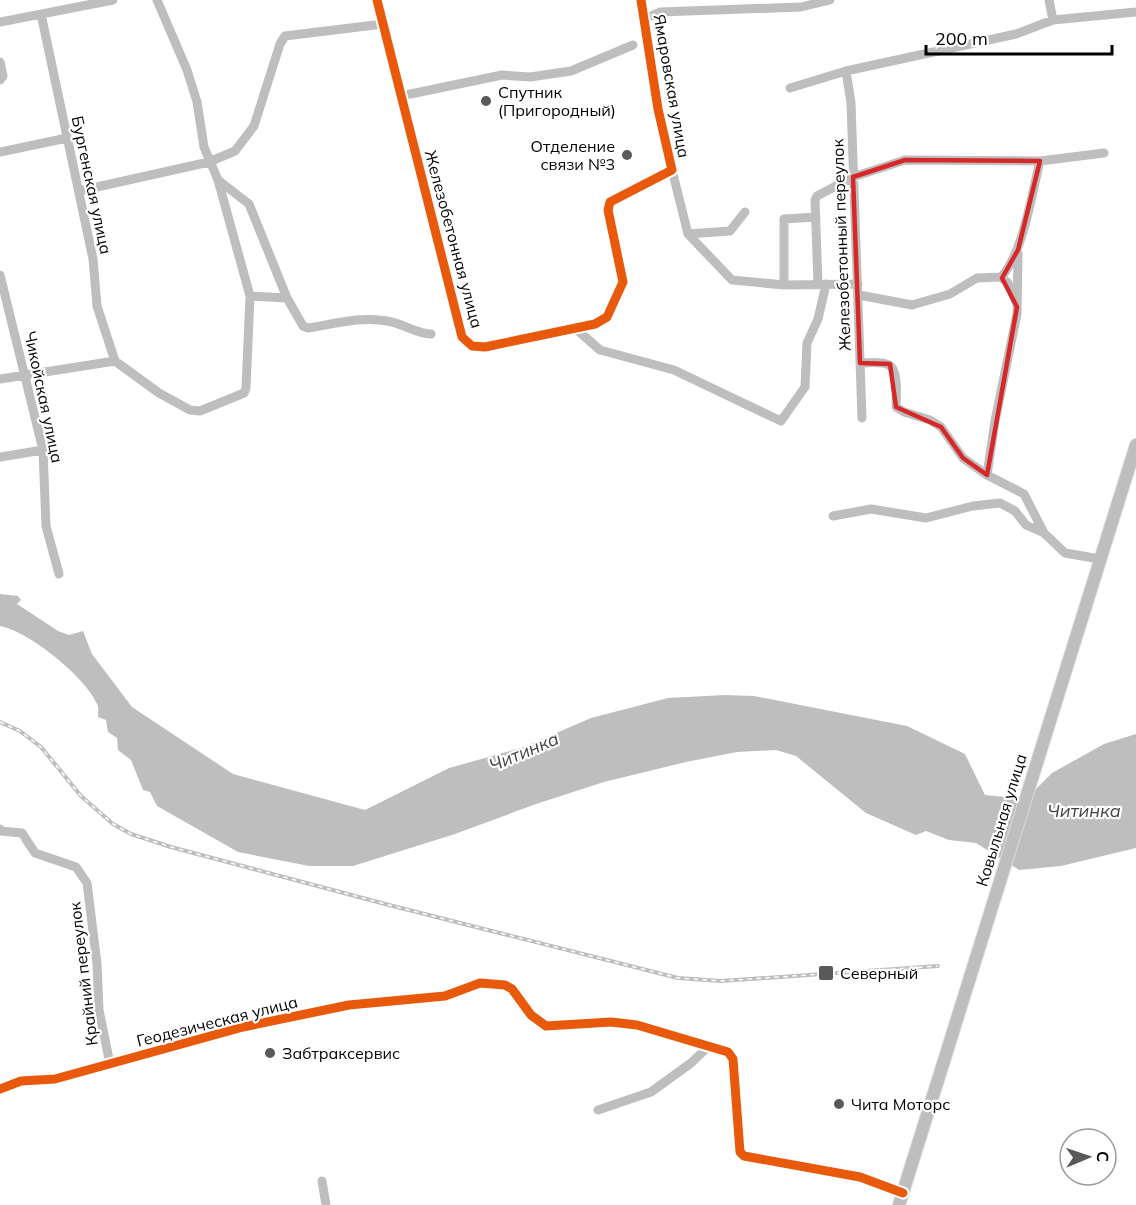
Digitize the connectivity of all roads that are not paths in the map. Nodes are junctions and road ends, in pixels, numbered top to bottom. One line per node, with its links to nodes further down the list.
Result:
1 (113, 0): 8 (street)
2 (157, 0): 23 (street)
3 (377, 0): 12 (street, Железобетонная улица)
4 (641, 0): 9 (street, Ямаровская улица)
5 (830, 0): 9 (street)
6 (1049, 0): 10 (street)
7 (1136, 12): 10 (street)
8 (41, 14): 11 (street); 19 (street, Бургенская улица)
9 (644, 20): 24 (street, Ямаровская улица)
10 (1053, 20): 15 (street)
11 (0, 22)
12 (383, 24): 18 (street, Железобетонная улица); 23 (street)
13 (633, 45): 18 (street)
14 (0, 62): 16 (street)
15 (846, 71): 17 (street); 25 (street, Железобетонный переулок)
16 (0, 81)
17 (790, 88)
18 (401, 96): 42 (street, Железобетонная улица)
19 (67, 138): 20 (street); 27 (street, Бургенская улица)
20 (0, 152)
21 (1104, 153): 22 (street)
22 (1041, 161): 25 (street); 31 (street)
23 (209, 162): 26 (street); 27 (street)
24 (672, 170): 30 (street); 34 (street, Ямаровская улица)
25 (853, 177): 29 (street); 37 (street, Железобетонный переулок)
26 (218, 180): 39 (street); 40 (street)
27 (80, 191): 44 (street, Бургенская улица)
28 (745, 212): 30 (street)
29 (816, 217): 35 (street); 36 (street)
30 (688, 234): 36 (street)
31 (1018, 250): 33 (street); 41 (street)
32 (0, 275): 46 (street, Чикойская улица)
33 (1001, 277): 38 (street); 41 (street)
34 (623, 282): 42 (street, Железобетонная улица)
35 (822, 284): 36 (street); 37 (street); 42 (street)
36 (784, 285)
37 (858, 285): 38 (street, Железобетонный переулок)
38 (859, 295): 45 (street, Железобетонный переулок)
39 (250, 296): 40 (street); 44 (street)
40 (287, 298): 43 (street)
41 (1017, 307): 52 (street)
42 (576, 328)
43 (431, 334)
44 (115, 361): 46 (street)
45 (860, 363): 48 (street, Железобетонный переулок); 52 (street)
46 (25, 374): 47 (street); 50 (street, Чикойская улица)
47 (0, 379)
48 (862, 418)
49 (1136, 445): 55 (main road, Ковыльная улица)
50 (43, 450): 51 (street); 56 (street, Чикойская улица)
51 (0, 457)
52 (987, 476): 54 (street)
53 (832, 516): 54 (street)
54 (1044, 533): 55 (street)
55 (1100, 559): 63 (main road, Ковыльная улица)
56 (58, 574)
57 (0, 829): 59 (street, Крайний переулок)
58 (709, 1046): 59 (street, Геодезическая улица); 61 (street); 63 (street, Геодезическая улица)
59 (110, 1064): 60 (street, Геодезическая улица)
60 (0, 1089)
61 (598, 1110)
62 (321, 1181): 64 (street)
63 (901, 1199)
64 (326, 1205)

